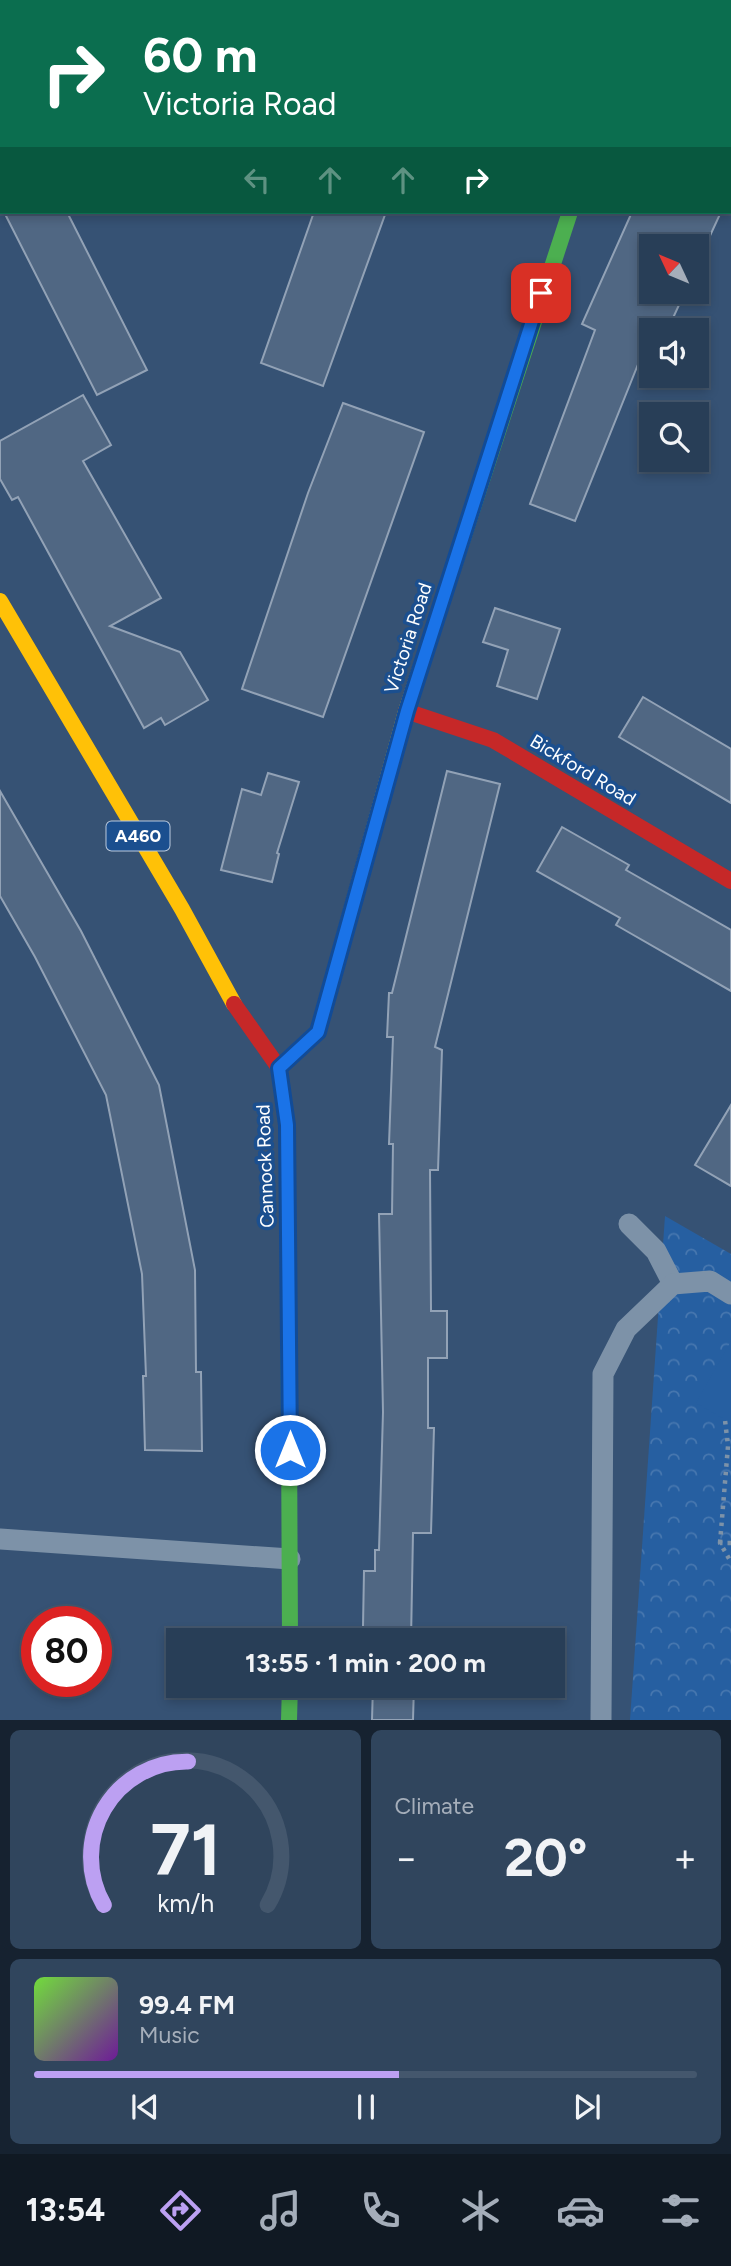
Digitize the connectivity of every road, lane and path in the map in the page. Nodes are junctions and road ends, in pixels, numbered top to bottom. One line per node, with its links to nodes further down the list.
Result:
1 (569, 214): 3 (main road, Victoria Road)
2 (0, 601): 5 (main road, Cannock Road / A460)
3 (407, 711): 4 (main road, Bickford Road); 5 (main road, Victoria Road)
4 (731, 881)
5 (279, 1068): 13 (main road, Cannock Road / A460)
6 (629, 1224): 7 (lane)
7 (673, 1284): 8 (lane); 18 (lane)
8 (731, 1294)
9 (725, 1420): 11 (path)
10 (0, 1539): 13 (lane)
11 (720, 1543): 12 (path); 14 (path)
12 (731, 1543)
13 (290, 1559): 15 (main road, Cannock Road / A460)
14 (731, 1562)
15 (290, 1628)
16 (290, 1698): 17 (main road)
17 (289, 1720)
18 (601, 1720)

